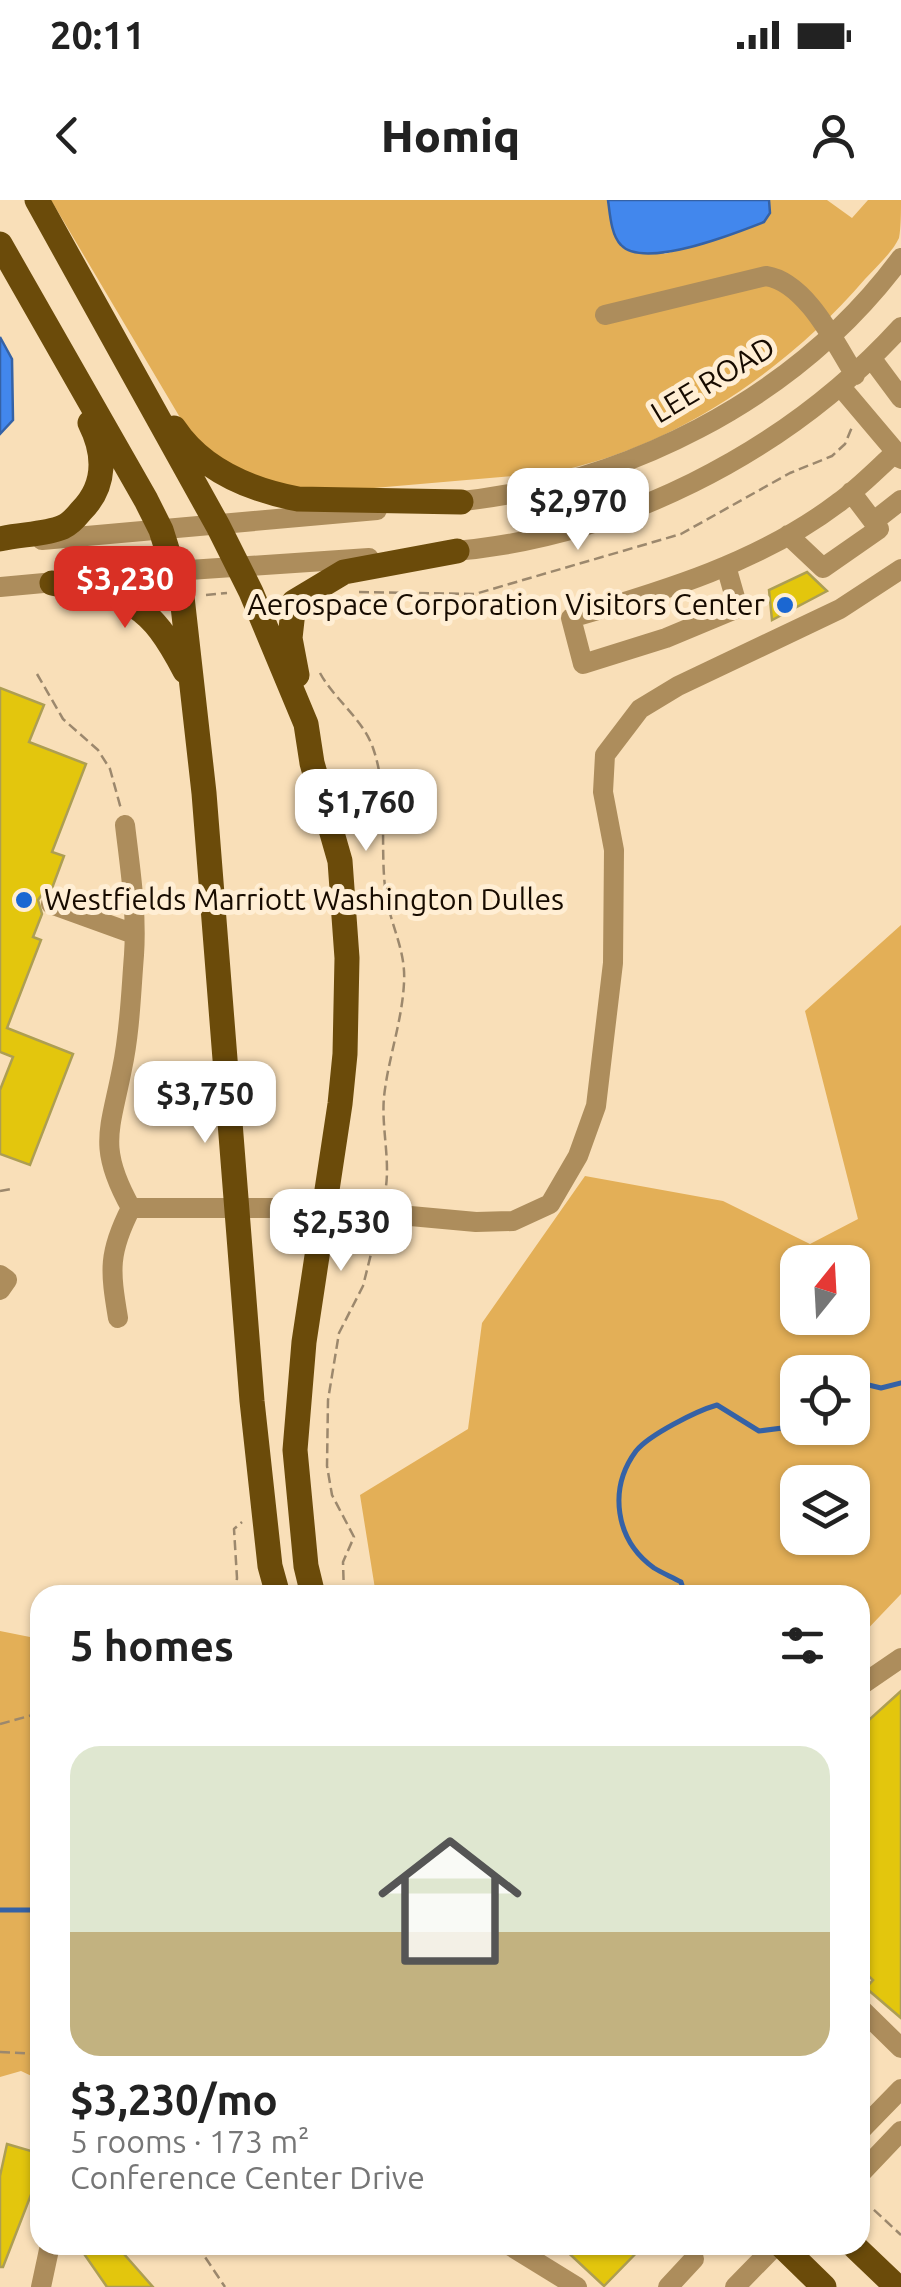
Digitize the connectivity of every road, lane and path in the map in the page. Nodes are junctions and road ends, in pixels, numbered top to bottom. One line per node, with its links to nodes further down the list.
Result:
1 (36, 200): 5 (main road)
2 (0, 244): 19 (main road)
3 (901, 258): 8 (street, LEE ROAD)
4 (0, 267): 21 (main road)
5 (98, 310): 16 (main road); 18 (main road)
6 (605, 315): 8 (street)
7 (901, 327): 9 (street)
8 (830, 335): 10 (street); 16 (street, LEE ROAD)
9 (872, 358): 10 (street); 11 (street)
10 (848, 381): 13 (street); 22 (street)
11 (901, 398)
12 (854, 422): 29 (path)
13 (899, 456): 14 (street)
14 (851, 492): 17 (street); 20 (street)
15 (901, 500): 17 (street)
16 (461, 502): 18 (street, LEE ROAD)
17 (874, 522): 20 (street)
18 (218, 526): 19 (street, LEE ROAD); 23 (main road)
19 (161, 530): 21 (street, LEE ROAD); 26 (main road)
20 (788, 535): 24 (street)
21 (0, 541)
22 (457, 552): 23 (street); 34 (main road)
23 (239, 566): 26 (street); 34 (main road)
24 (726, 566): 24 (street)
25 (901, 568): 42 (street)
26 (174, 571): 27 (street); 33 (main road)
27 (52, 583): 28 (street); 33 (main road)
28 (0, 587)
29 (354, 592)
30 (234, 593): 31 (path)
31 (196, 596)
32 (37, 674): 35 (path)
33 (193, 686): 41 (main road)
34 (306, 724): 42 (main road)
35 (126, 825): 37 (street)
36 (52, 904): 37 (street)
37 (134, 934): 40 (street)
38 (12, 1189): 39 (path)
39 (0, 1191)
40 (132, 1208): 41 (street); 45 (street)
41 (238, 1208): 42 (street); 46 (main road)
42 (323, 1208): 49 (main road)
43 (0, 1275): 44 (street)
44 (0, 1290)
45 (118, 1318)
46 (263, 1505): 47 (path); 48 (main road)
47 (236, 1585)
48 (275, 1585)
49 (311, 1585)
50 (901, 1658): 51 (street)
51 (870, 1679)
52 (30, 1716): 53 (path)
53 (0, 1724)
54 (870, 2018): 55 (street)
55 (901, 2048)
56 (0, 2052): 57 (path)
57 (30, 2054)
58 (901, 2089): 59 (street)
59 (870, 2121)
60 (901, 2131): 61 (street)
61 (870, 2164)
62 (870, 2208): 63 (path)
63 (901, 2235)
64 (48, 2255): 71 (street)
65 (204, 2255): 72 (path)
66 (524, 2255): 73 (street)
67 (769, 2255): 75 (street)
68 (790, 2255): 76 (main road)
69 (863, 2255): 77 (main road)
70 (694, 2259): 74 (street)
71 (41, 2287)
72 (225, 2287)
73 (577, 2287)
74 (668, 2287)
75 (736, 2287)
76 (824, 2287)
77 (897, 2287)

